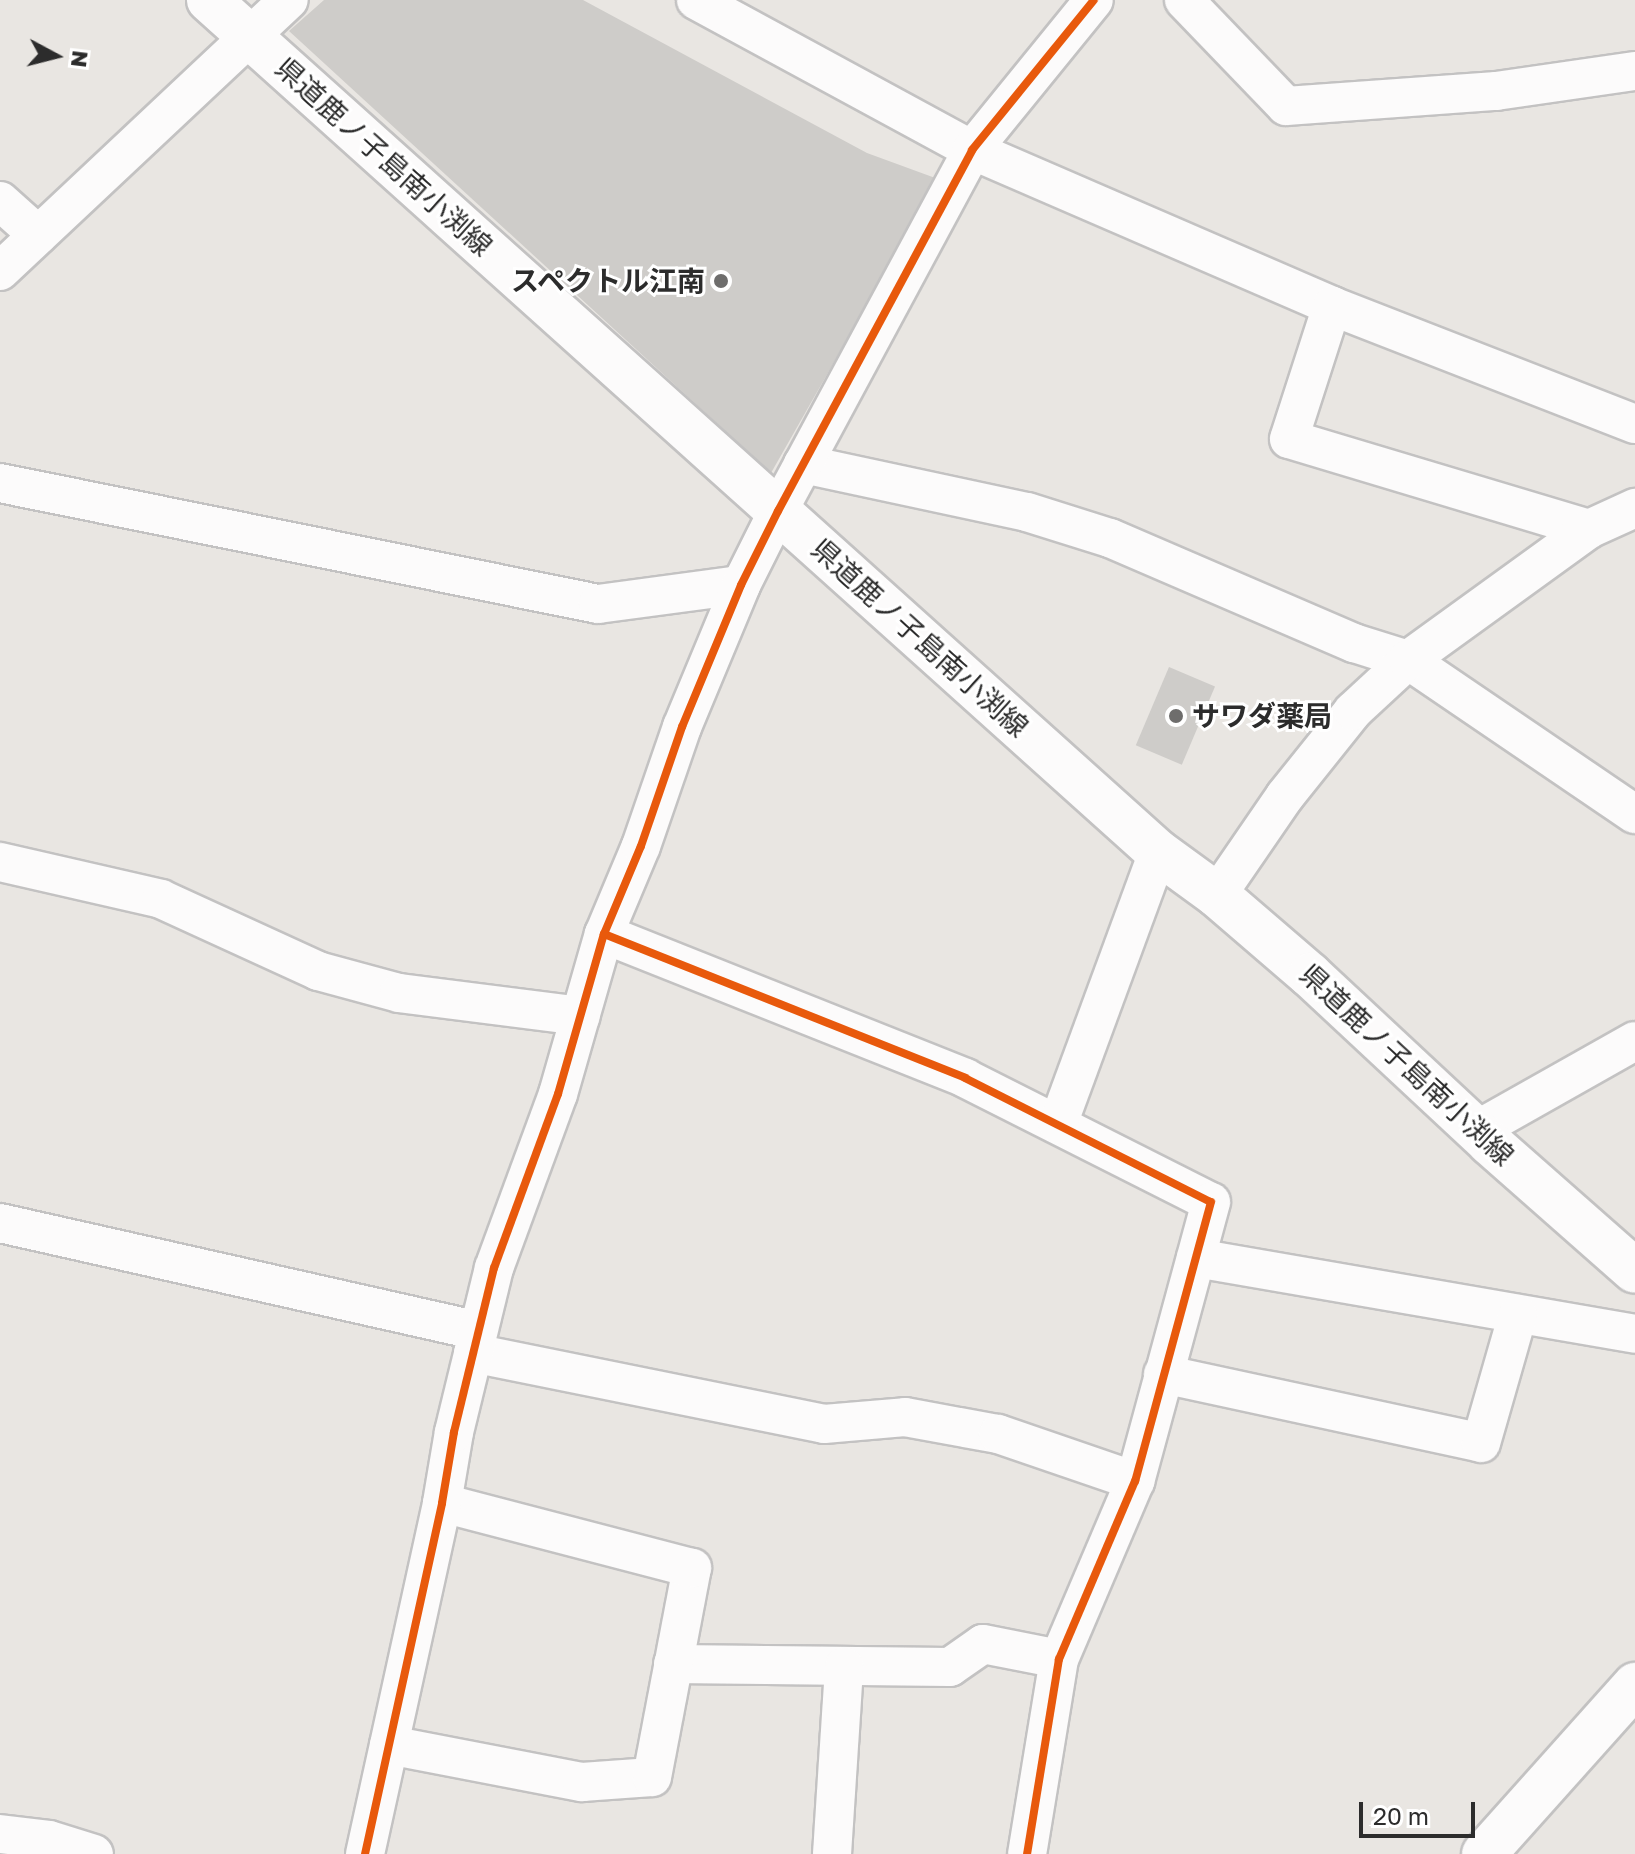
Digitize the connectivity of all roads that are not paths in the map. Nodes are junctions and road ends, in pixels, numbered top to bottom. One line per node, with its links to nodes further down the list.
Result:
1 (209, 0): 6 (main road, 県道鹿ノ子島南小渕線)
2 (289, 0): 6 (street)
3 (696, 0): 8 (street)
4 (1094, 0): 8 (street)
5 (1184, 0): 7 (street)
6 (250, 36): 10 (street); 17 (main road, 県道鹿ノ子島南小渕線)
7 (1635, 71)
8 (972, 150): 12 (street); 14 (street)
9 (0, 201): 10 (street)
10 (38, 235): 11 (street)
11 (0, 271)
12 (1332, 306): 13 (street); 18 (street)
13 (1635, 424)
14 (803, 464): 17 (street); 20 (street)
15 (0, 483): 19 (street)
16 (1635, 508): 18 (street)
17 (778, 511): 19 (street); 22 (main road, 県道鹿ノ子島南小渕線)
18 (1589, 529): 20 (street)
19 (741, 585): 25 (street)
20 (1408, 660): 21 (street); 24 (street)
21 (1635, 814)
22 (1158, 852): 24 (main road, 県道鹿ノ子島南小渕線); 28 (street)
23 (0, 862): 26 (street)
24 (1217, 895): 29 (main road, 県道鹿ノ子島南小渕線)
25 (604, 934): 26 (street); 28 (street)
26 (581, 1016): 35 (street)
27 (1635, 1041): 29 (street)
28 (1058, 1124): 31 (street)
29 (1477, 1130): 32 (main road, 県道鹿ノ子島南小渕線)
30 (0, 1223): 35 (street)
31 (1196, 1258): 33 (street); 36 (street)
32 (1635, 1271)
33 (1518, 1314): 34 (street); 36 (street)
34 (1635, 1334)
35 (475, 1342): 37 (street); 38 (street)
36 (1163, 1374): 37 (street)
37 (1135, 1481): 39 (street)
38 (442, 1503): 40 (street); 43 (street)
39 (1059, 1659): 41 (street); 48 (street)
40 (673, 1664): 41 (street); 43 (street)
41 (844, 1666): 47 (street)
42 (1635, 1685): 49 (main road)
43 (389, 1745): 46 (street)
44 (0, 1834): 45 (street)
45 (94, 1854)
46 (365, 1854)
47 (832, 1854)
48 (1027, 1854)
49 (1484, 1854)

